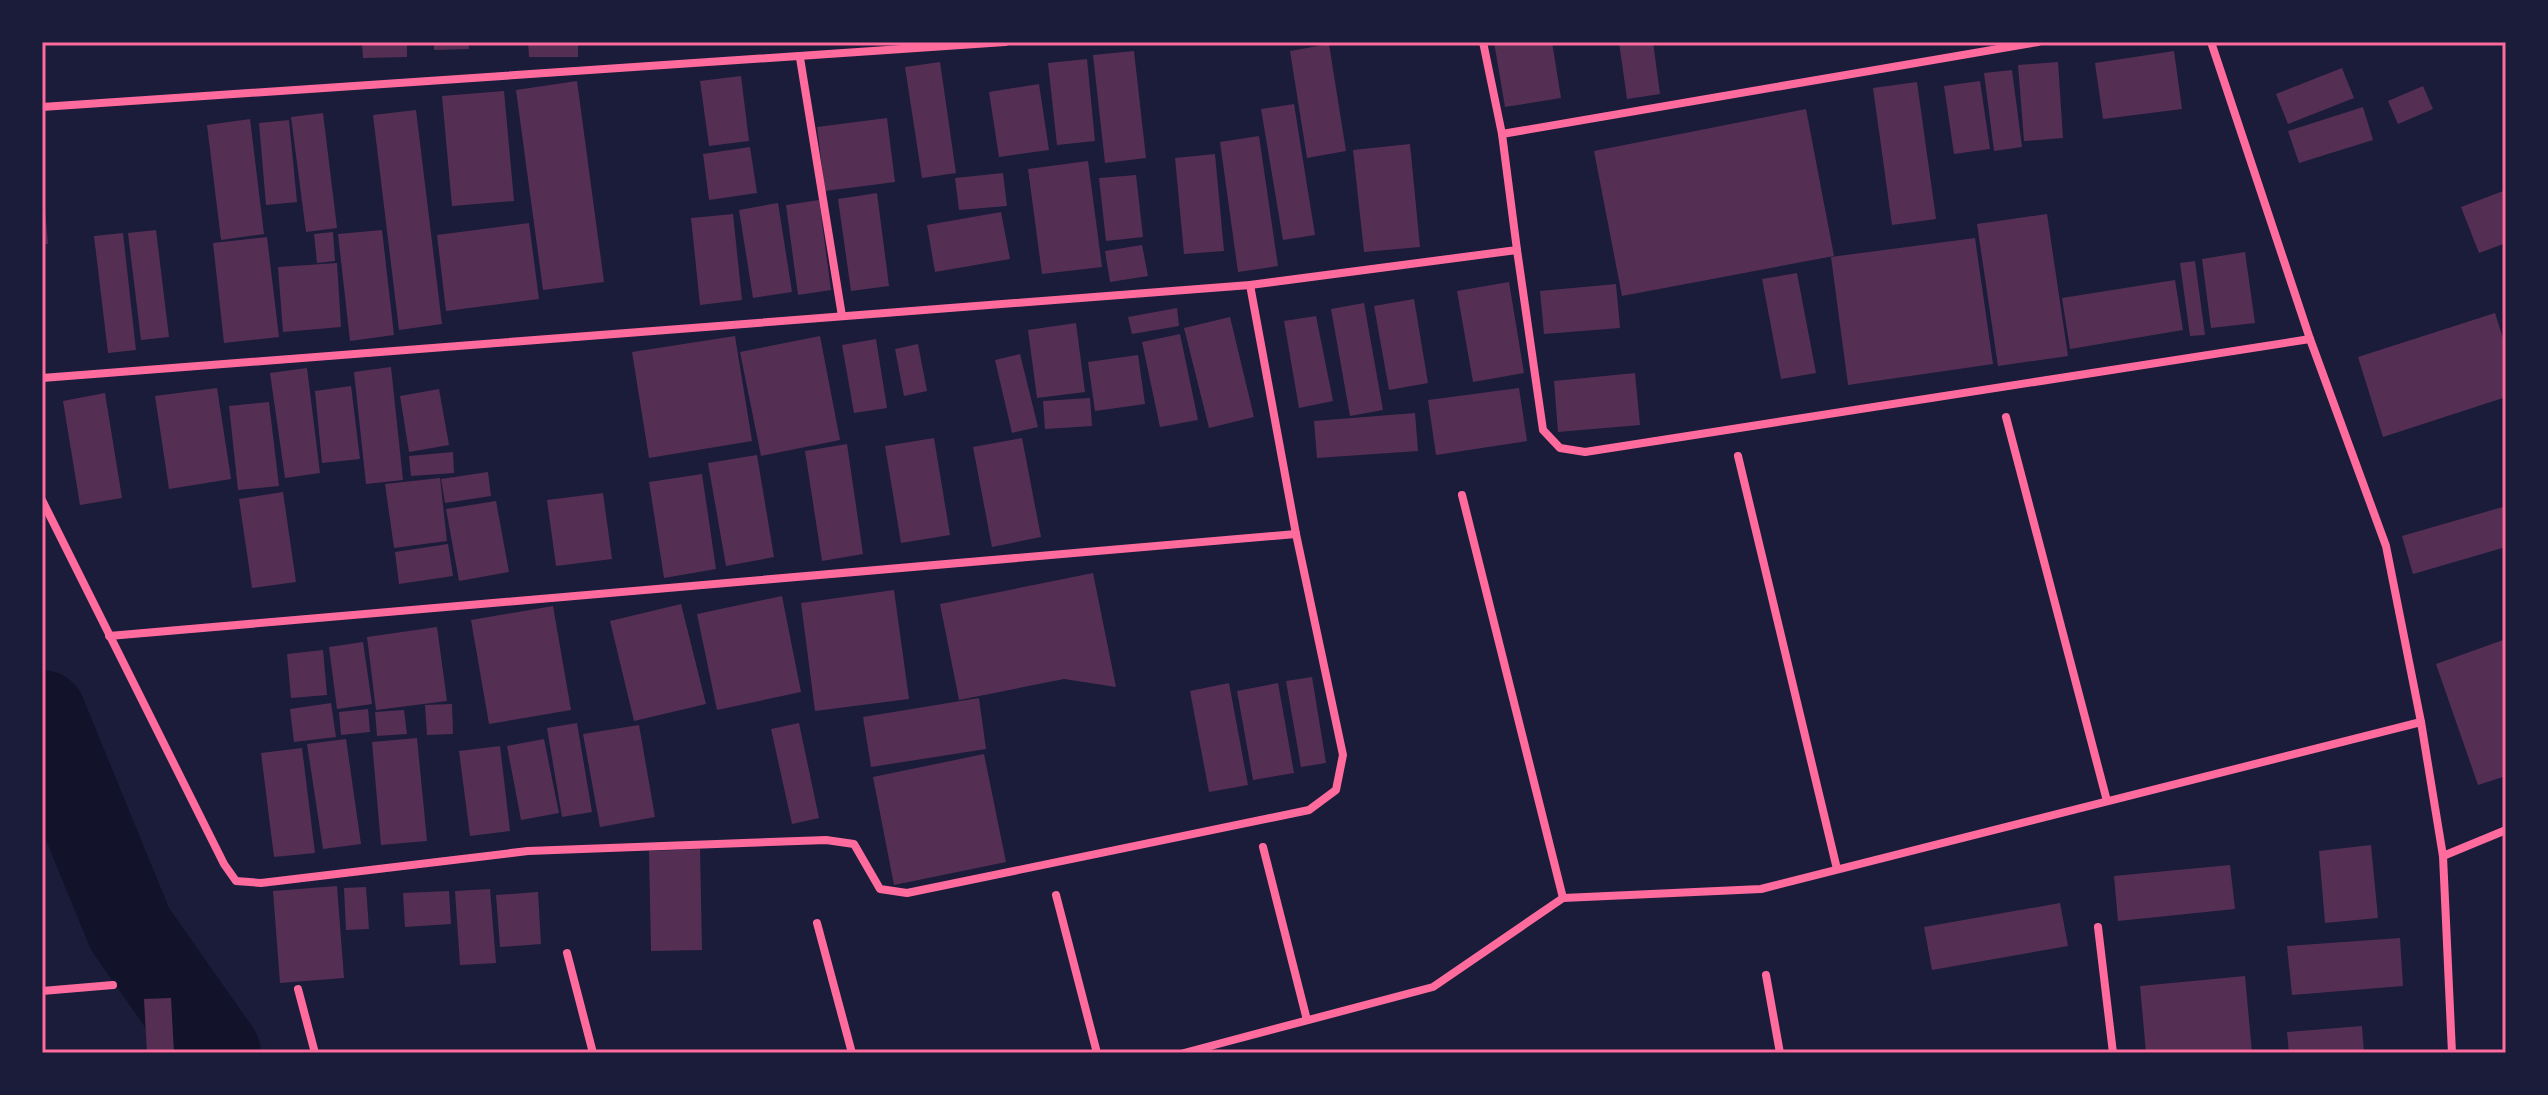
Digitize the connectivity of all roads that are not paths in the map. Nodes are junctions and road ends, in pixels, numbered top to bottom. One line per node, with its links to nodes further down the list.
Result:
1 (1005, 42): 5 (street)
2 (1483, 42): 7 (street)
3 (2038, 42): 7 (street)
4 (2211, 42): 11 (street)
5 (800, 58): 6 (street); 10 (street)
6 (42, 107)
7 (1502, 134): 8 (street)
8 (1517, 250): 9 (street); 11 (street)
9 (1250, 285): 10 (street); 17 (street)
10 (842, 316): 12 (street)
11 (2310, 339): 19 (street)
12 (42, 378)
13 (2006, 417): 20 (street)
14 (1738, 456): 24 (street)
15 (1462, 495): 26 (street)
16 (42, 500): 18 (street)
17 (1296, 534): 18 (street); 18 (street)
18 (109, 636)
19 (2421, 722): 20 (street); 23 (street)
20 (2107, 801): 24 (street)
21 (2506, 830): 23 (street)
22 (1263, 847): 34 (street)
23 (2443, 856): 42 (street)
24 (1837, 869): 26 (street)
25 (1056, 895): 38 (street)
26 (1563, 898): 34 (street)
27 (817, 923): 37 (street)
28 (2098, 927): 41 (street)
29 (567, 953): 36 (street)
30 (1766, 975): 40 (street)
31 (113, 985): 33 (street)
32 (298, 989): 35 (street)
33 (42, 991)
34 (1307, 1020): 39 (street)
35 (315, 1053)
36 (593, 1053)
37 (852, 1053)
38 (1097, 1053)
39 (1184, 1053)
40 (1780, 1053)
41 (2113, 1053)
42 (2452, 1053)

